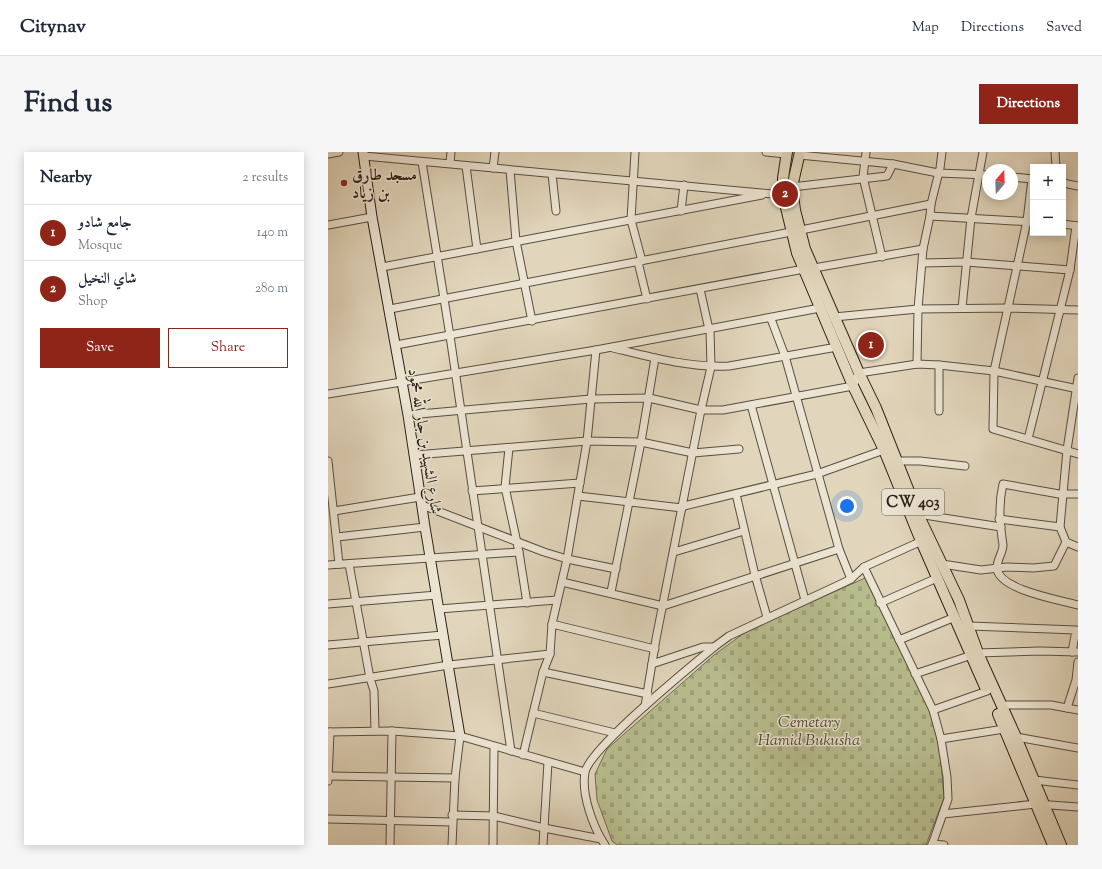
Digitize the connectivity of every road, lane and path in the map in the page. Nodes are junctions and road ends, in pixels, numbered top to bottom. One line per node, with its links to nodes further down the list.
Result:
1 (339, 152): 12 (street)
2 (452, 152): 16 (street)
3 (495, 152): 20 (street)
4 (635, 152): 29 (street)
5 (766, 152): 10 (street)
6 (866, 152): 14 (street)
7 (942, 152): 22 (street)
8 (983, 152): 24 (street)
9 (1055, 152): 18 (street)
10 (787, 153): 35 (main road, CW 403)
11 (799, 153): 14 (street); 33 (main road, CW 403)
12 (328, 154)
13 (363, 154): 15 (street); 41 (street, شارع الشهيد بن جار الله محمود)
14 (864, 161): 17 (street); 26 (street)
15 (422, 162): 16 (street); 52 (street)
16 (450, 163): 19 (street)
17 (893, 164): 22 (street); 26 (street)
18 (1056, 164)
19 (466, 166): 20 (street); 50 (street)
20 (494, 168): 21 (street)
21 (510, 170): 23 (street); 49 (street)
22 (938, 173): 24 (street); 36 (street)
23 (552, 174): 29 (street); 37 (street)
24 (978, 175): 25 (street); 42 (street)
25 (982, 175)
26 (863, 178): 33 (street); 39 (street)
27 (1018, 178): 28 (street)
28 (1030, 179)
29 (632, 181): 31 (street); 43 (street)
30 (1066, 184): 32 (street)
31 (684, 185): 34 (street); 38 (street)
32 (1078, 186)
33 (792, 187): 48 (main road, CW 403)
34 (770, 194): 35 (street); 38 (street)
35 (783, 195): 48 (main road, CW 403)
36 (931, 204): 39 (street); 40 (street)
37 (556, 211)
38 (682, 211): 43 (street)
39 (871, 215): 48 (street); 53 (street)
40 (930, 216): 42 (street); 51 (street)
41 (372, 217): 46 (street); 58 (street, شارع الشهيد بن جار الله محمود)
42 (971, 218): 44 (street); 55 (street)
43 (631, 220): 49 (street); 54 (street)
44 (1030, 222): 57 (street)
45 (1066, 224): 47 (street)
46 (328, 226)
47 (1077, 226): 60 (street)
48 (796, 231): 54 (street); 59 (main road, CW 403)
49 (516, 242): 50 (street); 61 (street)
50 (477, 249): 52 (street)
51 (923, 249): 53 (street); 56 (street)
52 (436, 257): 58 (street); 63 (street)
53 (882, 257): 59 (street)
54 (640, 261): 61 (street); 64 (street)
55 (966, 262): 56 (street); 57 (street); 66 (street)
56 (923, 263): 68 (street)
57 (1018, 266): 60 (street); 67 (street)
58 (382, 267): 70 (street, شارع الشهيد بن جار الله محمود)
59 (809, 269): 62 (street); 65 (main road, CW 403); 72 (main road, CW 403)
60 (1070, 270): 69 (street)
61 (525, 284): 63 (street); 74 (street)
62 (700, 290): 64 (street); 75 (street)
63 (444, 299): 70 (street); 76 (street)
64 (647, 299): 74 (street)
65 (820, 308): 73 (street); 79 (main road, CW 403)
66 (962, 308): 67 (street); 68 (street)
67 (1009, 308): 69 (street); 86 (street)
68 (918, 309): 72 (street); 83 (street)
69 (1060, 309): 71 (street); 91 (street)
70 (390, 310): 77 (street, شارع الشهيد بن جار الله محمود)
71 (1078, 310)
72 (834, 317): 87 (main road, CW 403)
73 (771, 319): 75 (street); 81 (street)
74 (532, 321): 76 (street)
75 (710, 329): 78 (street); 85 (street)
76 (450, 336): 77 (street); 88 (street)
77 (396, 346): 90 (street, شارع الشهيد بن جار الله محمود)
78 (609, 347): 80 (street); 82 (street)
79 (836, 347): 81 (street); 92 (main road, CW 403)
80 (596, 350): 88 (street); 97 (street)
81 (785, 356): 85 (street); 95 (street)
82 (655, 358): 85 (street); 96 (street)
83 (917, 364): 84 (street); 87 (street)
84 (939, 365): 86 (street); 101 (street)
85 (711, 367): 100 (street)
86 (994, 371): 91 (street); 103 (street)
87 (859, 373): 92 (street); 115 (main road, CW 403)
88 (456, 374): 90 (street); 99 (street)
89 (1078, 378): 93 (street)
90 (402, 381): 94 (street); 102 (street, شارع الشهيد بن جار الله محمود)
91 (1042, 381): 93 (street); 103 (street)
92 (853, 386): 95 (street); 109 (main road, CW 403)
93 (1077, 389): 110 (street)
94 (328, 394)
95 (796, 397): 98 (street); 117 (street)
96 (649, 398): 97 (street); 100 (street); 105 (street)
97 (591, 399): 99 (street); 104 (street)
98 (751, 406): 100 (street); 119 (street)
99 (461, 410): 102 (street); 108 (street)
100 (701, 410): 111 (street)
101 (939, 411)
102 (408, 415): 113 (street, شارع الشهيد بن جار الله محمود)
103 (1028, 439): 110 (street)
104 (587, 441): 105 (street); 106 (street); 118 (street)
105 (642, 442): 111 (street); 128 (street)
106 (509, 448): 108 (street); 120 (street)
107 (739, 449): 111 (street)
108 (467, 450): 113 (street); 121 (street)
109 (884, 450): 117 (street); 139 (main road, CW 403)
110 (1067, 450): 112 (street); 122 (street)
111 (693, 453): 129 (street)
112 (1078, 454)
113 (415, 455): 127 (street, شارع الشهيد بن جار الله محمود)
114 (328, 461): 126 (street)
115 (897, 461): 116 (street); 131 (main road, CW 403)
116 (965, 466)
117 (817, 474): 119 (street); 143 (street)
118 (580, 483): 120 (street); 125 (street)
119 (773, 485): 123 (street); 151 (street)
120 (505, 487): 121 (street); 140 (street)
121 (472, 490): 133 (street)
122 (1063, 493): 124 (street); 132 (street); 135 (street)
123 (736, 494): 129 (street); 137 (street)
124 (1078, 494)
125 (578, 496): 128 (street); 148 (street)
126 (330, 499): 130 (street)
127 (421, 501): 130 (street); 133 (street); 136 (street, شارع الشهيد بن جار الله محمود)
128 (629, 501): 129 (street); 156 (street)
129 (683, 507): 145 (street)
130 (334, 511): 138 (street)
131 (918, 514): 134 (street); 139 (main road, CW 403)
132 (999, 519): 134 (street); 135 (street)
133 (477, 526): 140 (street); 146 (street)
134 (1001, 527): 155 (street)
135 (1060, 527): 141 (street)
136 (425, 528): 138 (street); 147 (street, شارع الشهيد بن جار الله محمود)
137 (744, 531): 145 (street); 157 (street)
138 (333, 533): 149 (street)
139 (925, 539): 152 (main road, CW 403); 154 (street); 158 (main road, CW 403)
140 (518, 542): 144 (street); 148 (street)
141 (1066, 542): 142 (street); 155 (street)
142 (1078, 547)
143 (839, 549): 151 (street); 159 (street)
144 (519, 552): 146 (street); 166 (street)
145 (674, 552): 171 (street)
146 (481, 555): 147 (street); 170 (street)
147 (430, 558): 150 (street); 162 (street, شارع الشهيد بن جار الله محمود)
148 (567, 559): 156 (street); 160 (street)
149 (339, 564): 150 (street); 153 (street)
150 (350, 564): 165 (street)
151 (796, 564): 157 (street); 164 (street)
152 (942, 564): 155 (street); 176 (main road, CW 403)
153 (328, 565)
154 (864, 567): 159 (street); 167 (street)
155 (997, 568): 169 (street)
156 (616, 569): 161 (street)
157 (755, 575): 171 (street); 173 (street)
158 (937, 578): 167 (street); 174 (main road, CW 403)
159 (851, 579): 164 (street)
160 (562, 582): 161 (street); 163 (street)
161 (611, 592): 171 (street)
162 (437, 595): 165 (street); 172 (street, شارع الشهيد بن جار الله محمود)
163 (557, 600): 166 (street); 175 (street)
164 (805, 600): 173 (street)
165 (357, 602): 168 (street); 179 (street)
166 (527, 603): 170 (street)
167 (880, 603): 178 (street)
168 (328, 604)
169 (1078, 604)
170 (489, 606): 172 (street); 186 (street)
171 (663, 606): 182 (street)
172 (439, 609): 177 (street, شارع الشهيد بن جار الله محمود)
173 (767, 617): 181 (street)
174 (954, 617): 178 (street); 185 (main road, CW 403)
175 (552, 624): 182 (street); 184 (street)
176 (969, 626): 183 (street); 185 (main road, CW 403)
177 (443, 635): 179 (street); 189 (street, شارع الشهيد بن جار الله محمود)
178 (898, 640): 191 (street)
179 (364, 642): 180 (street); 192 (street)
180 (328, 644)
181 (714, 647): 188 (street); 197 (street)
182 (655, 649): 188 (street)
183 (1075, 652): 185 (street)
184 (550, 654): 186 (street); 190 (street)
185 (974, 654): 191 (street); 194 (main road, CW 403); 196 (main road, CW 403)
186 (497, 659): 189 (street); 212 (street)
187 (1078, 662): 198 (street)
188 (652, 664): 195 (street)
189 (449, 665): 192 (street); 207 (street, شارع الشهيد بن جار الله محمود)
190 (543, 672): 195 (street); 201 (street)
191 (915, 674): 199 (street)
192 (370, 678): 193 (street); 203 (street)
193 (328, 684)
194 (987, 691): 199 (street); 202 (main road, CW 403)
195 (648, 694): 197 (street)
196 (1001, 705): 198 (street); 208 (main road, CW 403)
197 (645, 706): 206 (street)
198 (1067, 708): 200 (street)
199 (933, 710): 209 (street)
200 (1078, 710)
201 (533, 713): 206 (street); 213 (street)
202 (1004, 729): 209 (street); 222 (main road, CW 403)
203 (375, 731): 204 (street); 205 (street)
204 (392, 731): 207 (street); 217 (street)
205 (329, 732): 216 (street)
206 (615, 733): 215 (street)
207 (460, 736): 210 (street); 218 (street)
208 (1016, 737): 211 (street); 219 (main road, CW 403)
209 (941, 739): 224 (street)
210 (494, 747): 212 (street); 225 (street)
211 (1078, 748)
212 (511, 752): 213 (street)
213 (523, 755): 214 (street)
214 (548, 762): 215 (street); 229 (street)
215 (586, 772): 230 (street)
216 (328, 776): 217 (street); 220 (street)
217 (391, 777): 218 (street); 228 (street)
218 (455, 778): 226 (street)
219 (1034, 780): 221 (street); 222 (main road, CW 403)
220 (328, 781)
221 (1078, 785)
222 (1040, 804): 223 (street); 224 (street); 237 (main road, CW 403); 238 (main road, CW 403)
223 (1078, 807)
224 (943, 814): 231 (street)
225 (494, 816): 226 (street); 229 (street); 234 (street)
226 (452, 818): 228 (street); 233 (street)
227 (328, 819): 228 (street)
228 (390, 820): 232 (street)
229 (544, 828): 230 (street); 235 (street)
230 (603, 842)
231 (932, 844): 236 (street)
232 (390, 845)
233 (452, 845)
234 (493, 845)
235 (544, 845)
236 (944, 845)
237 (1053, 845)
238 (1061, 845)

